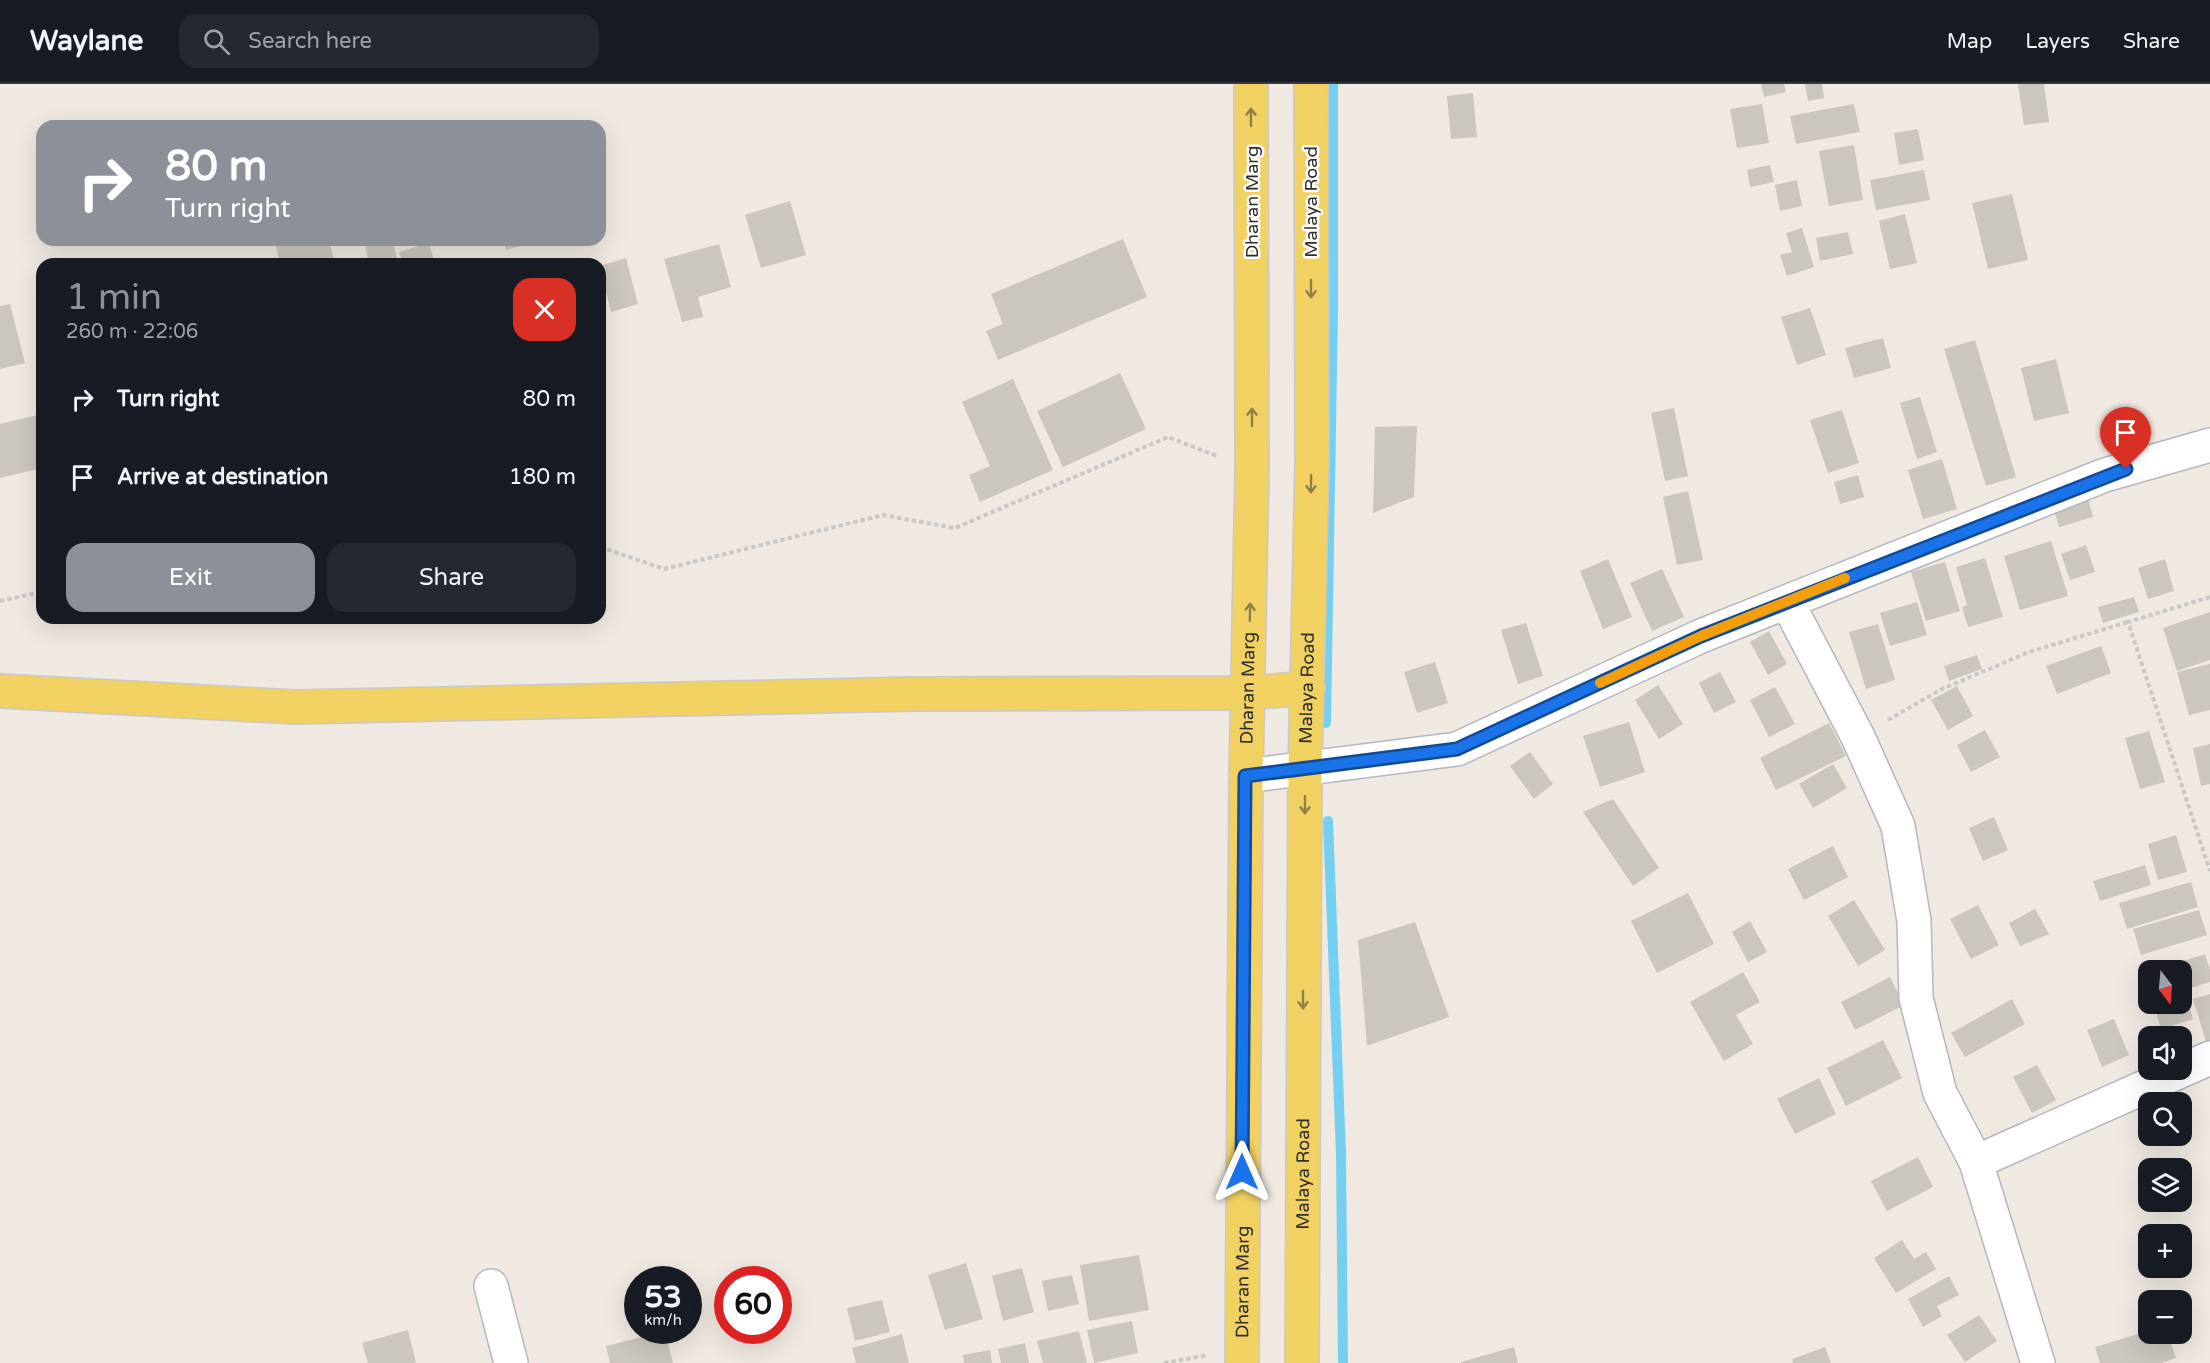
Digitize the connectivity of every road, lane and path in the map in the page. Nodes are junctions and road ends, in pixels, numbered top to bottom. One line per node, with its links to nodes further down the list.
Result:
1 (1251, 84): 4 (main road, Dharan Marg, one-way to 1)
2 (1311, 84): 11 (main road, Malaya Road, one-way to 11)
3 (2210, 445): 9 (street)
4 (1252, 468): 5 (path); 13 (main road, Dharan Marg, one-way to 4)
5 (606, 549)
6 (36, 593): 8 (path)
7 (2210, 597): 10 (path)
8 (0, 601)
9 (1787, 602): 14 (street); 15 (street)
10 (2128, 622): 14 (path); 17 (path)
11 (1308, 688): 13 (main road); 15 (main road, Malaya Road)
12 (0, 691): 13 (main road)
13 (1249, 693): 16 (main road, Dharan Marg)
14 (1858, 737): 19 (street)
15 (1305, 770): 16 (street); 24 (main road, Malaya Road, one-way to 24)
16 (1245, 776): 21 (main road, Dharan Marg)
17 (2210, 871)
18 (2210, 1058): 19 (street)
19 (1976, 1162): 25 (street)
20 (491, 1286): 22 (street)
21 (1242, 1356): 23 (path)
22 (511, 1363)
23 (1164, 1363)
24 (1302, 1363)
25 (2038, 1363)

